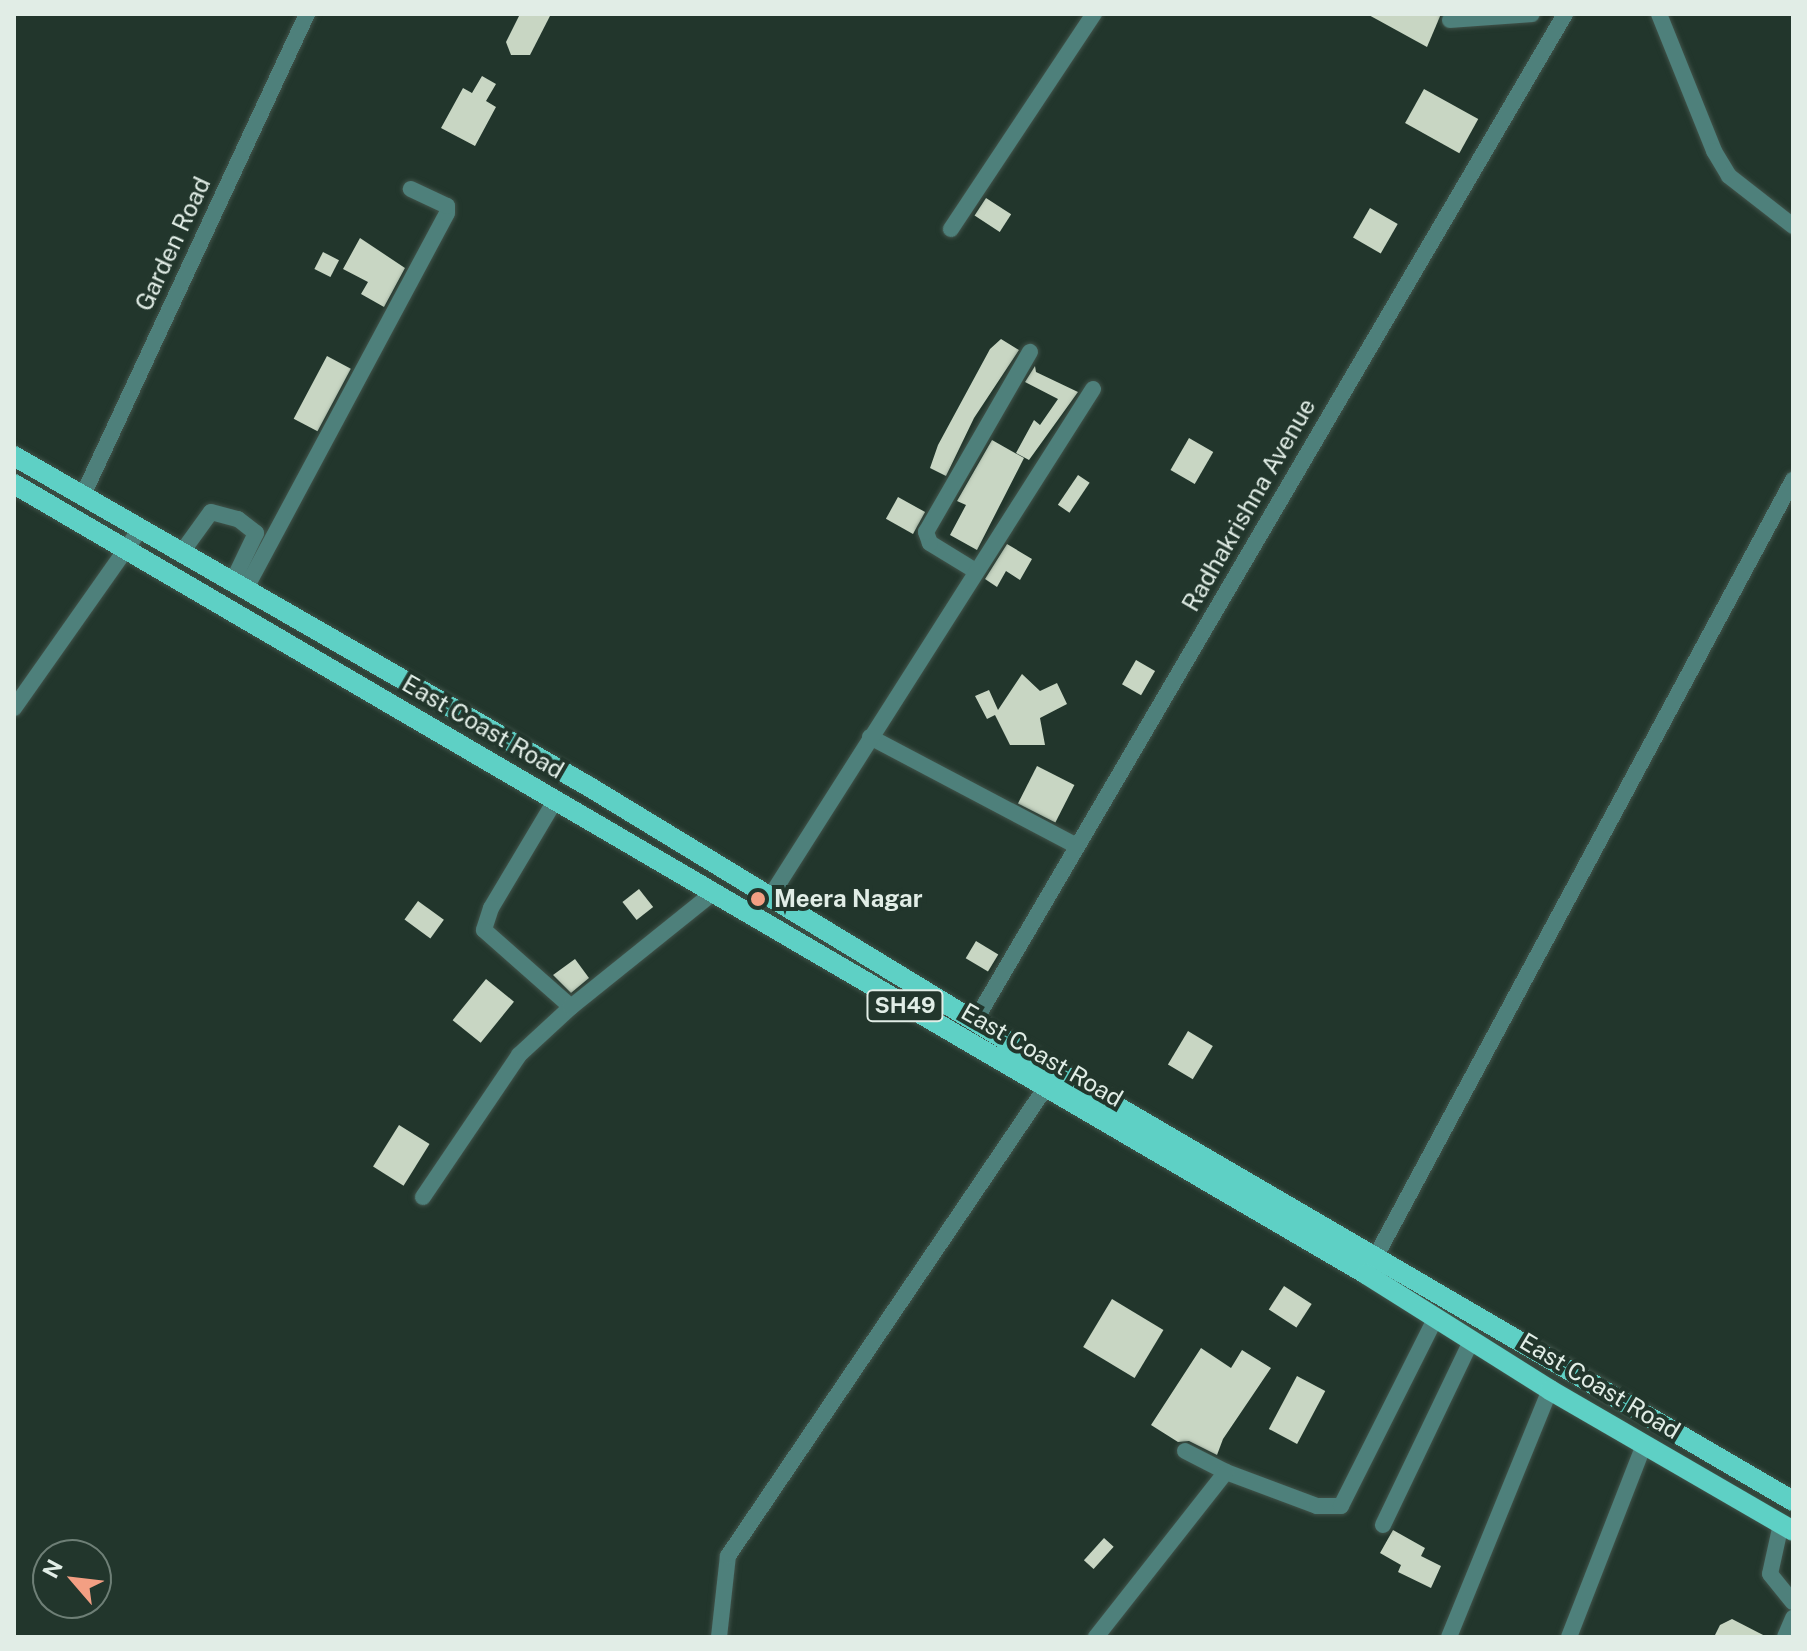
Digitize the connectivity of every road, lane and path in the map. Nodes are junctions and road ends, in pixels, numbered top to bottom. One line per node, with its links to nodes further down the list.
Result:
1 (307, 14): 15 (street, Garden Road)
2 (1094, 14): 9 (street)
3 (1532, 14): 6 (street)
4 (1659, 14): 8 (street)
5 (1562, 15): 24 (street, Radhakrishna Avenue)
6 (1450, 20)
7 (411, 189): 20 (street)
8 (1793, 226)
9 (951, 229)
10 (1030, 352): 19 (street)
11 (1093, 389): 19 (street)
12 (14, 456): 15 (main road, East Coast Road / SH49)
13 (1793, 480): 31 (street)
14 (14, 484): 17 (main road, East Coast Road / SH49)
15 (83, 495): 16 (main road, East Coast Road / SH49)
16 (141, 528): 17 (street); 18 (main road, East Coast Road / SH49)
17 (127, 552): 21 (street); 23 (main road, East Coast Road / SH49)
18 (182, 552): 20 (main road, East Coast Road / SH49); 20 (street)
19 (974, 570): 22 (street)
20 (240, 584): 26 (main road, East Coast Road / SH49)
21 (14, 708)
22 (870, 737): 24 (street); 26 (street)
23 (556, 799): 25 (main road, East Coast Road / SH49); 27 (street)
24 (1077, 846): 28 (street, Radhakrishna Avenue)
25 (714, 892): 27 (street); 29 (main road, East Coast Road / SH49)
26 (770, 897): 28 (main road, East Coast Road / SH49)
27 (571, 1007): 30 (street)
28 (975, 1021): 31 (main road, East Coast Road / SH49)
29 (1046, 1087): 32 (main road, East Coast Road / SH49); 43 (street)
30 (423, 1197)
31 (1376, 1256): 38 (main road, East Coast Road / SH49)
32 (1436, 1317): 33 (main road, East Coast Road / SH49); 37 (street)
33 (1472, 1339): 34 (main road, East Coast Road / SH49); 39 (street)
34 (1550, 1390): 35 (main road, East Coast Road / SH49); 45 (street)
35 (1644, 1445): 40 (main road, East Coast Road / SH49); 46 (street)
36 (1185, 1451): 37 (street)
37 (1226, 1472): 44 (street)
38 (1793, 1501)
39 (1383, 1525)
40 (1787, 1527): 41 (street)
41 (1793, 1602)
42 (1793, 1618): 47 (street)
43 (719, 1637)
44 (1096, 1637)
45 (1449, 1637)
46 (1569, 1637)
47 (1785, 1637)

